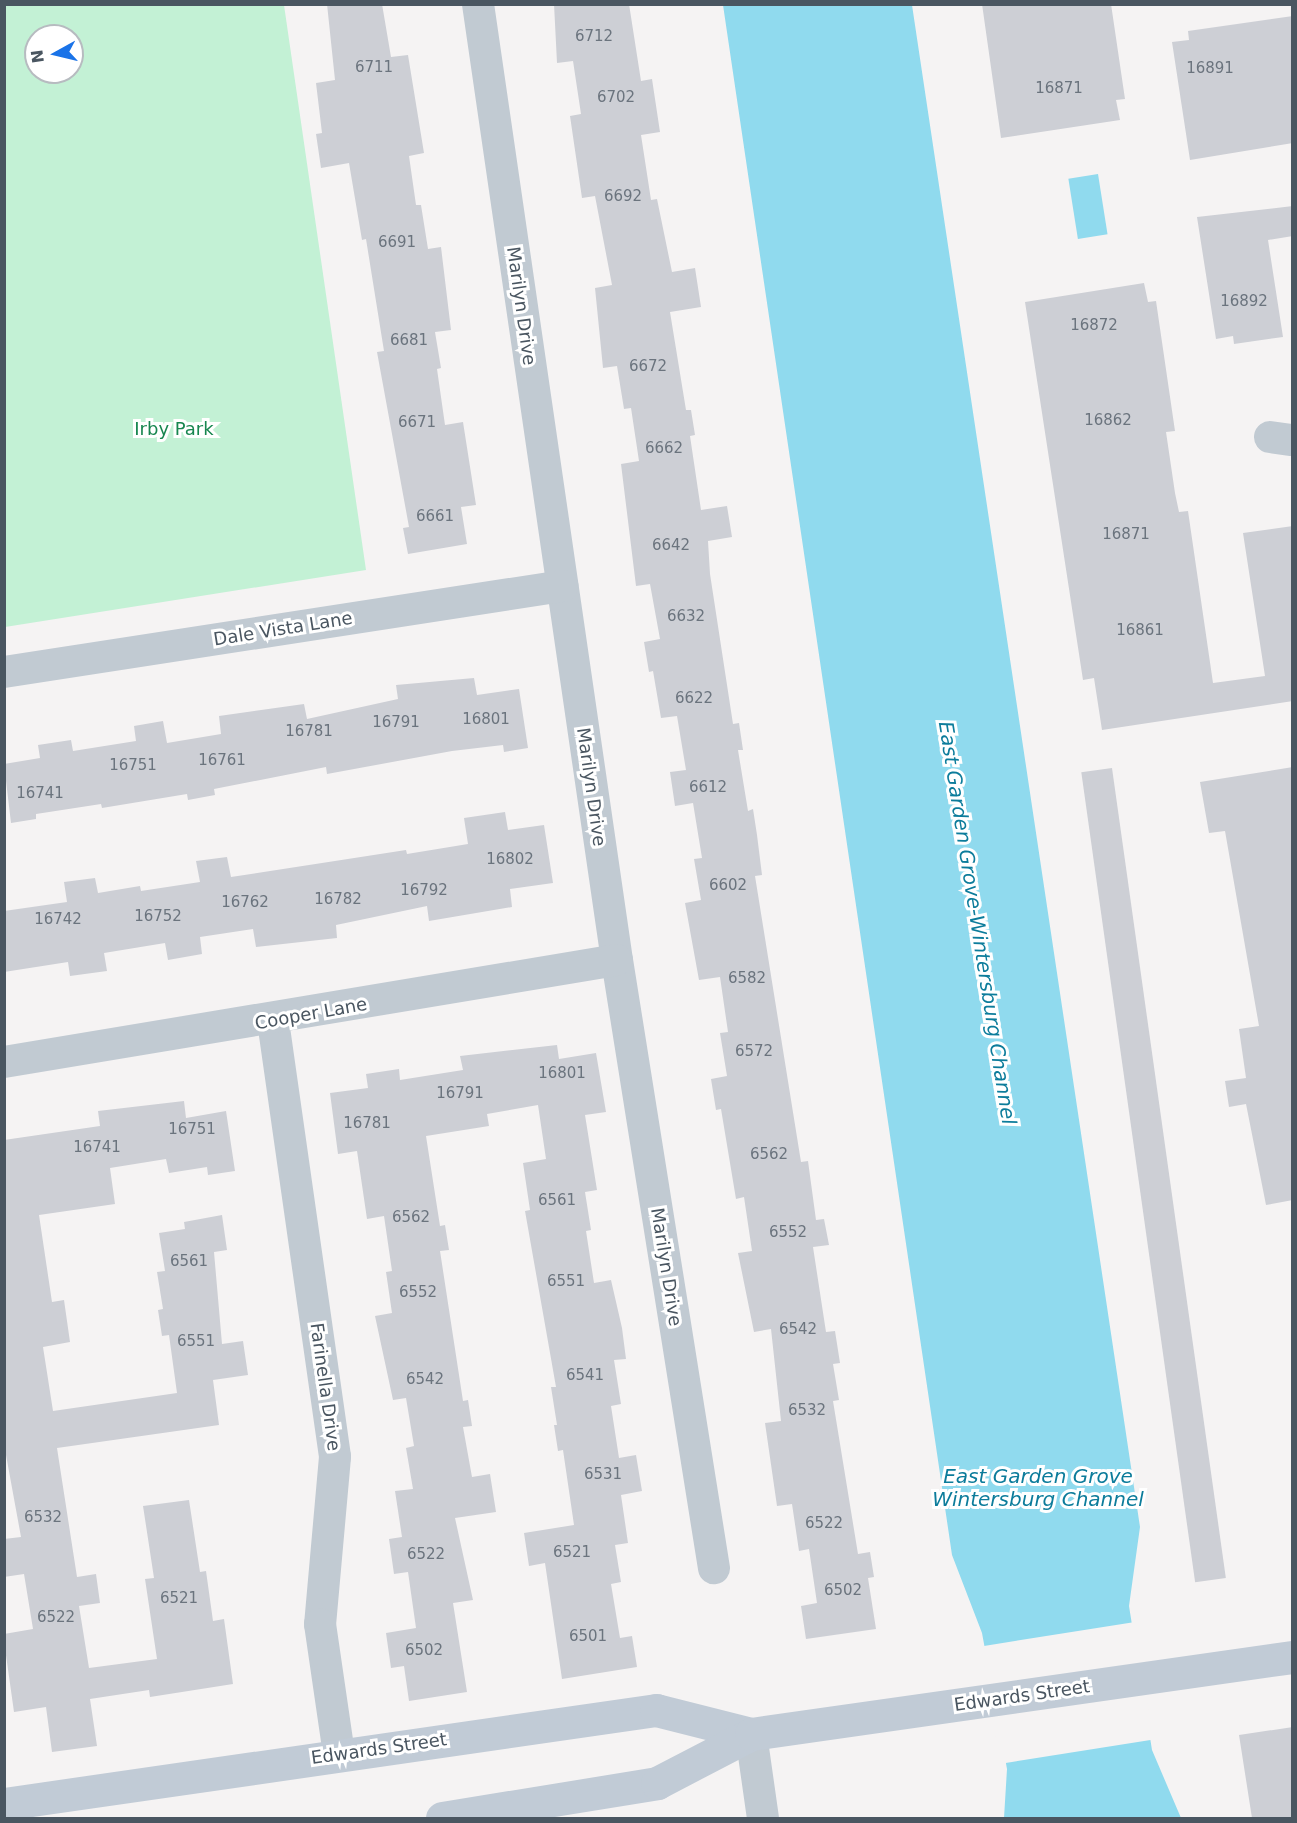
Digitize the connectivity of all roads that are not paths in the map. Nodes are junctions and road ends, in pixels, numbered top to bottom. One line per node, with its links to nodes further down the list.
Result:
1 (478, 4): 2 (street, Marilyn Drive)
2 (562, 586): 3 (street, Dale Vista Lane); 4 (street, Marilyn Drive)
3 (4, 672)
4 (617, 960): 5 (street, Cooper Lane); 7 (street, Marilyn Drive)
5 (273, 1021): 6 (street, Cooper Lane); 10 (street, Farinella Drive)
6 (4, 1062)
7 (714, 1568)
8 (1293, 1657): 9 (main road, Edwards Street)
9 (751, 1734): 10 (main road, Edwards Street); 12 (main road, Edwards Street); 13 (street)
10 (339, 1755): 11 (main road, Edwards Street)
11 (4, 1804)
12 (442, 1818)
13 (763, 1818)

